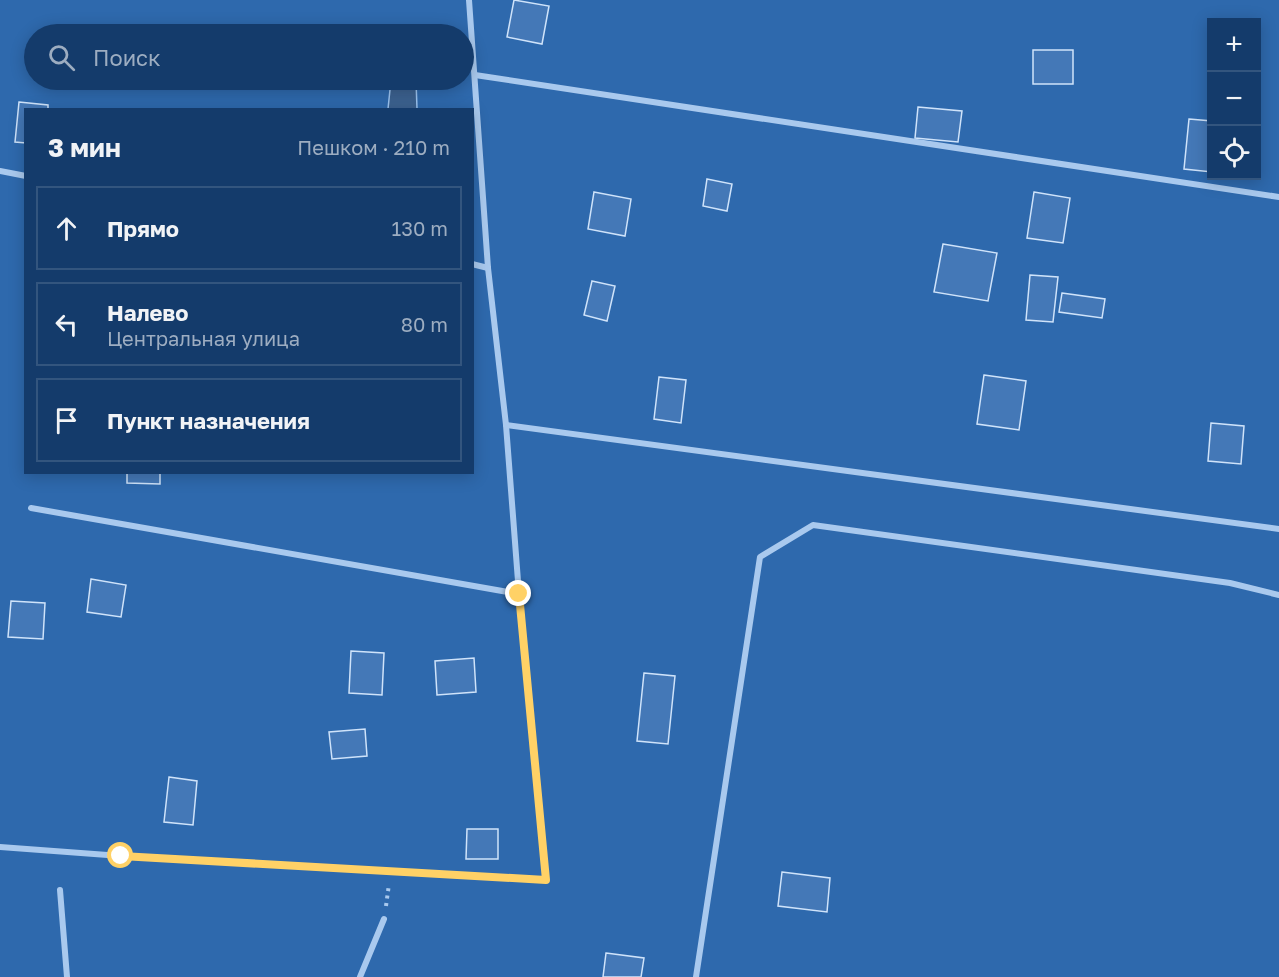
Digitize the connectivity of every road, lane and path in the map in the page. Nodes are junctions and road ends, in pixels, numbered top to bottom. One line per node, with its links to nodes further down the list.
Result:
1 (469, 0): 2 (street)
2 (471, 24)
3 (474, 62): 4 (street)
4 (475, 75): 7 (street); 9 (street)
5 (0, 171): 6 (street)
6 (24, 176)
7 (1279, 198)
8 (474, 264): 9 (street)
9 (488, 268): 10 (street)
10 (506, 425): 12 (street); 13 (street)
11 (31, 508): 13 (street)
12 (1279, 529)
13 (519, 594): 16 (street)
14 (1279, 595): 21 (street)
15 (0, 847): 16 (street)
16 (391, 871): 18 (path)
17 (60, 890): 19 (street)
18 (384, 919): 20 (street)
19 (67, 977)
20 (360, 977)
21 (696, 977)

